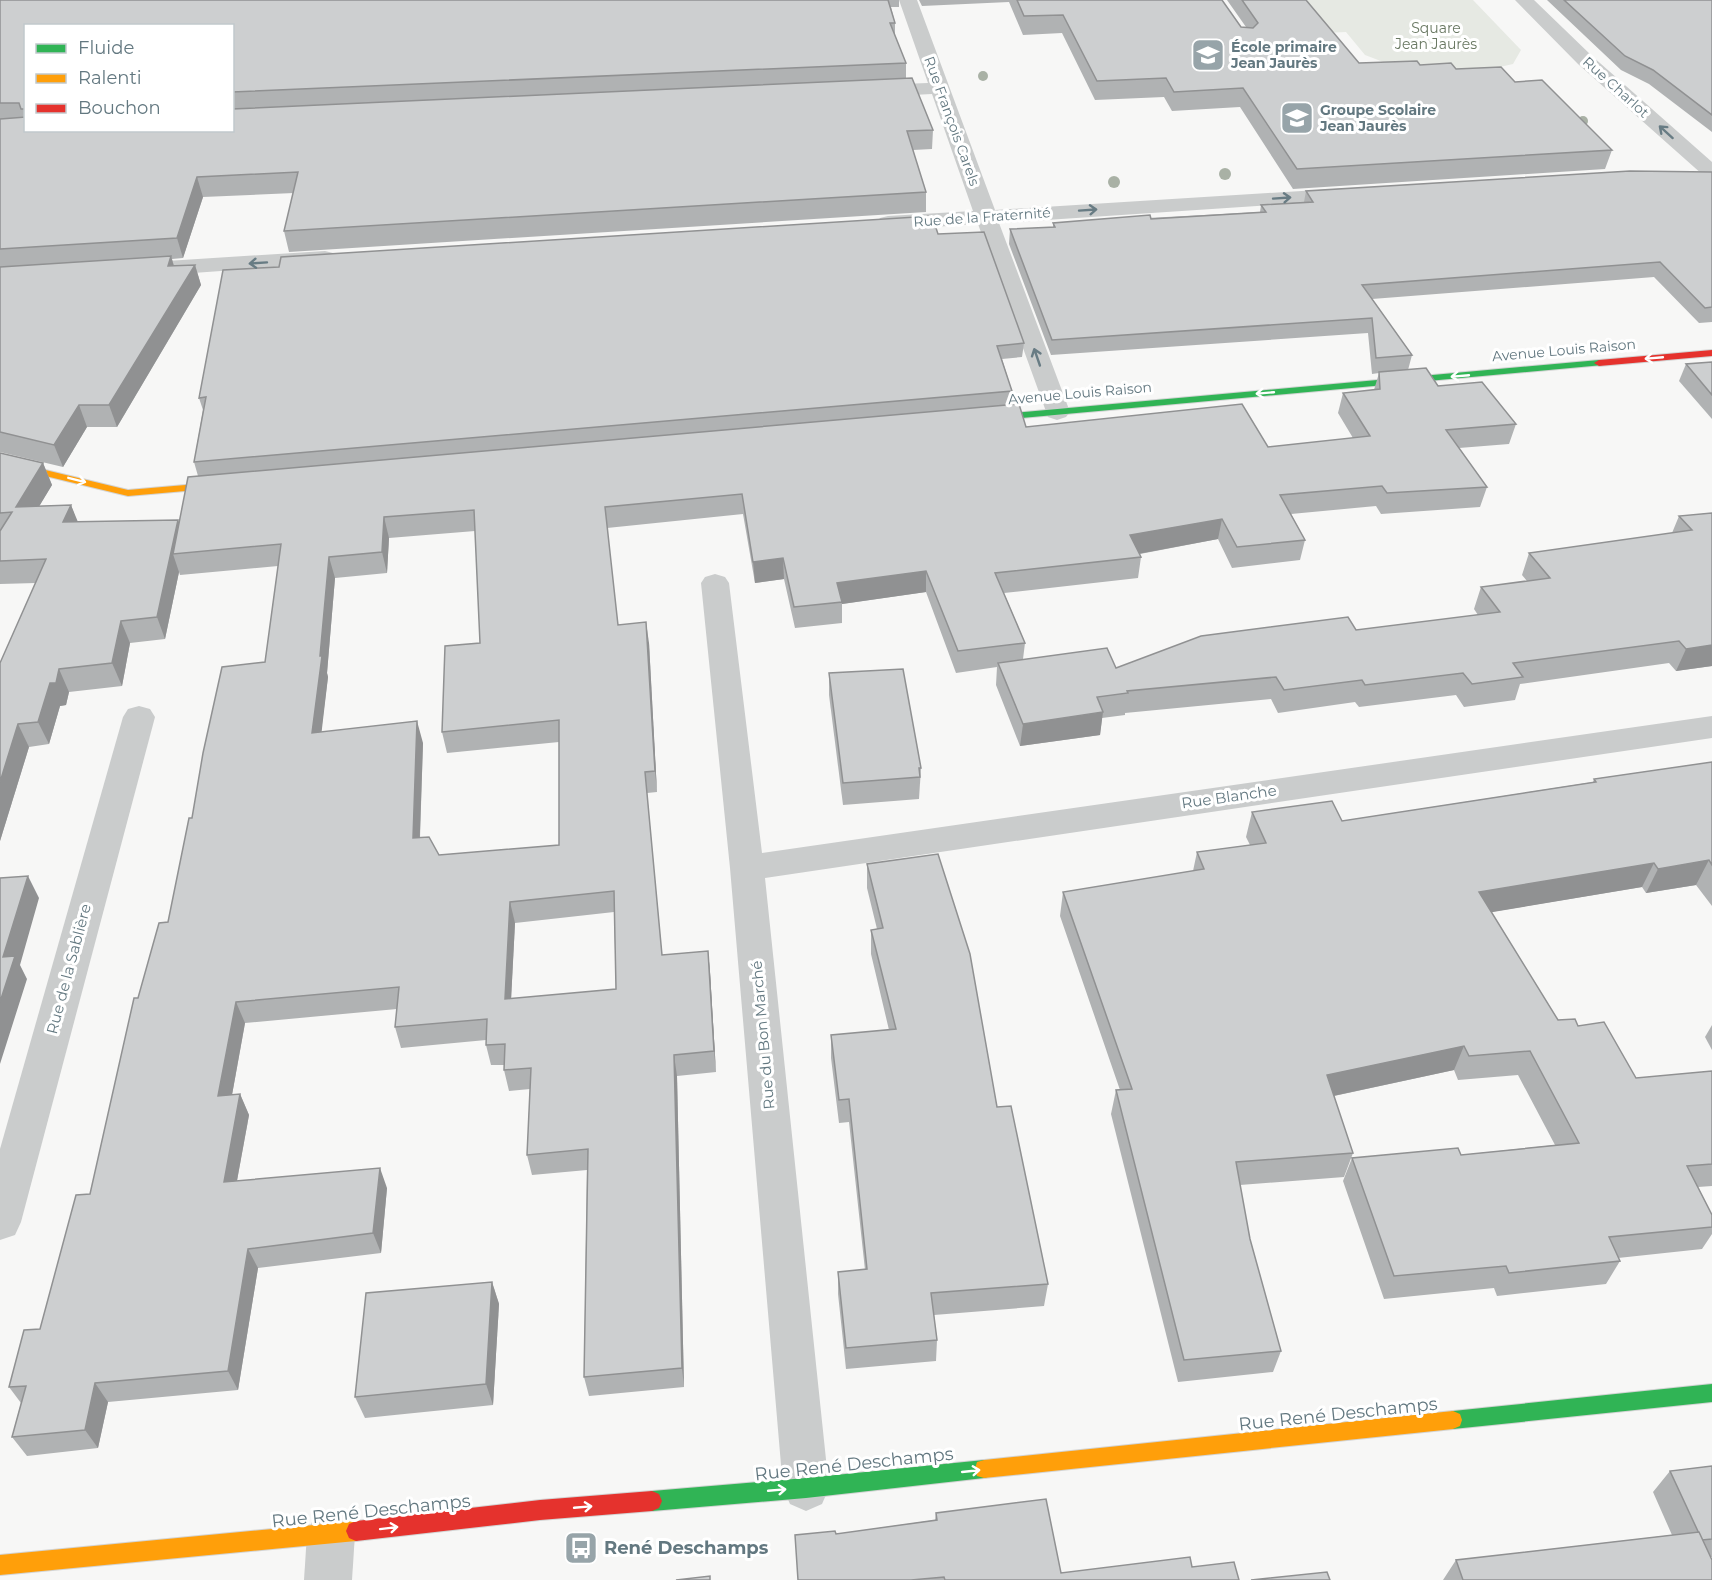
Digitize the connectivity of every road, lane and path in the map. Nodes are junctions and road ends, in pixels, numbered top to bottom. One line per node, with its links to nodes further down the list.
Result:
1 (908, 0): 3 (street, Rue François Carels)
2 (1524, 0): 5 (street, Rue Charlot, one-way to 2)
3 (939, 88): 4 (street); 8 (street, Rue François Carels)
4 (860, 91)
5 (1711, 171): 6 (street)
6 (1678, 173)
7 (1375, 192): 8 (street, Rue de la Fraternité, one-way to 7)
8 (987, 216): 9 (street, Rue de la Fraternité); 13 (street, Rue François Carels, one-way to 8)
9 (864, 224)
10 (343, 257): 11 (street, one-way to 11)
11 (130, 271)
12 (1712, 353): 13 (street, Avenue Louis Raison, one-way to 13)
13 (1057, 412): 14 (street, Avenue Louis Raison)
14 (962, 420)
15 (0, 462): 16 (street, one-way to 16)
16 (247, 482)
17 (715, 583): 20 (street, Rue du Bon Marché)
18 (139, 717): 21 (street, Rue de la Sablière)
19 (1712, 727): 20 (street, Rue Blanche)
20 (747, 868): 23 (street, Rue du Bon Marché)
21 (0, 1222)
22 (1712, 1393): 23 (street, Rue René Deschamps, one-way to 22)
23 (806, 1488): 24 (street, Rue René Deschamps, one-way to 23)
24 (331, 1534): 25 (street, Rue René Deschamps); 26 (street)
25 (0, 1565)
26 (328, 1580)

